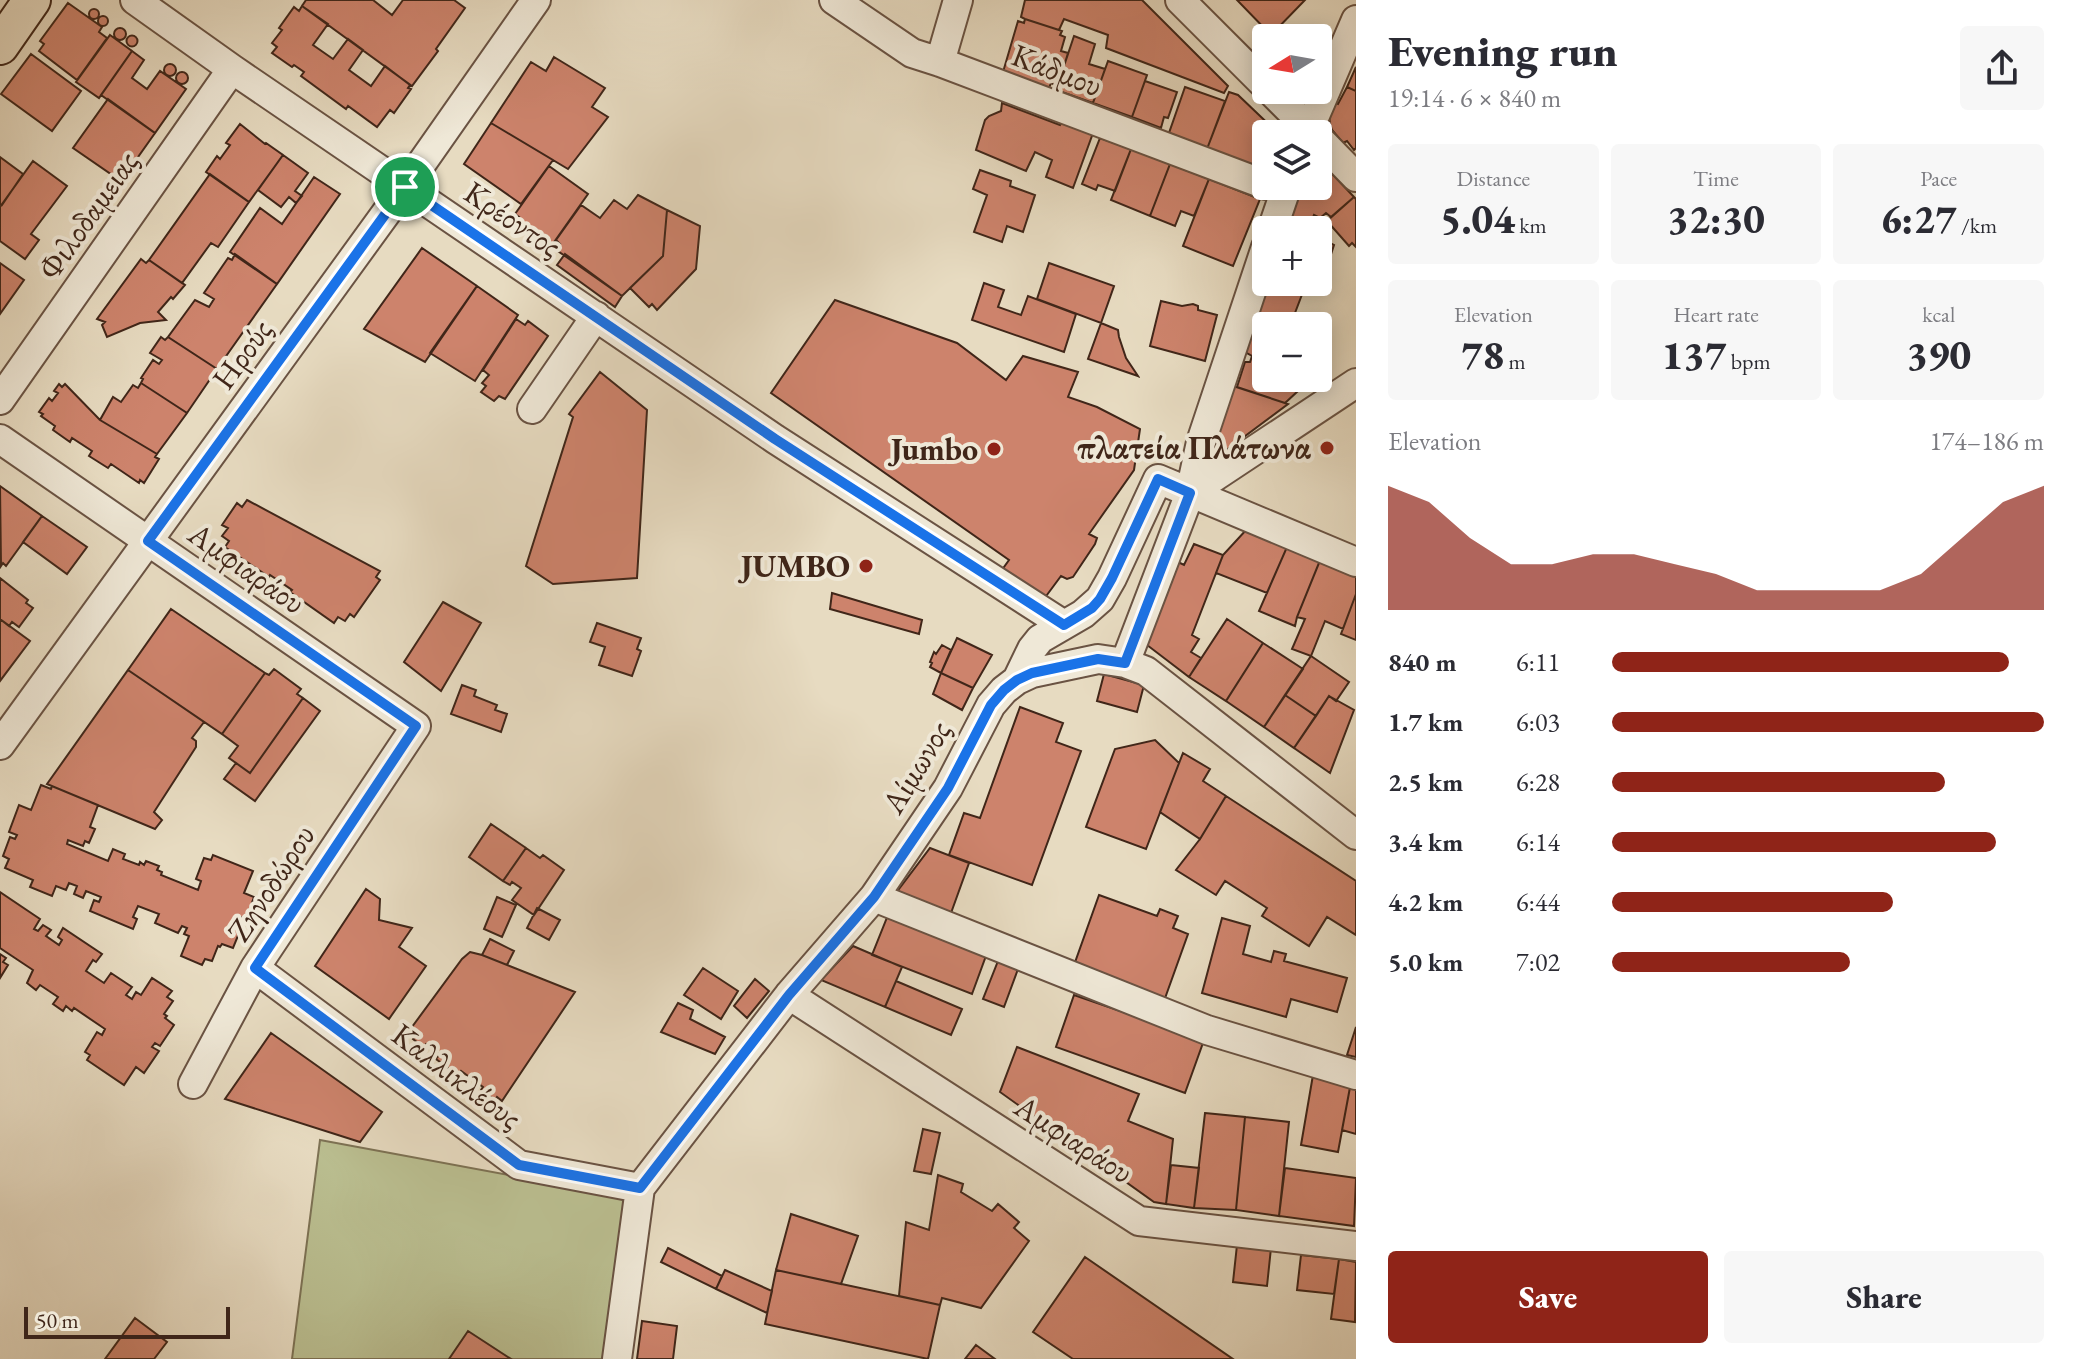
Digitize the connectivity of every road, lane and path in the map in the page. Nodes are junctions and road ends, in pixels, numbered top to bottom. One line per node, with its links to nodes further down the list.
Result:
1 (32, 0): 8 (main road)
2 (135, 0): 10 (street, Κρέοντος)
3 (536, 0): 18 (street, Ηρούς)
4 (834, 0): 9 (street, Κάδμου)
5 (958, 0): 9 (street)
6 (1180, 0): 11 (street)
7 (1356, 20): 14 (street)
8 (0, 46)
9 (940, 62): 17 (street, Κάδμου)
10 (232, 69): 18 (street, Κρέοντος); 22 (street, Φιλοδαμειας)
11 (1252, 72)
12 (1283, 104): 13 (street)
13 (1299, 120)
14 (1317, 120)
15 (1332, 154): 16 (street)
16 (1356, 177)
17 (1252, 178)
18 (405, 187): 20 (street, Κρέοντος); 26 (street, Ηρούς)
19 (1252, 289): 25 (street)
20 (596, 316): 23 (street); 28 (street, Κρέοντος)
21 (1352, 392): 25 (street)
22 (0, 400)
23 (532, 409)
24 (0, 439): 26 (street, Αμφιαράου)
25 (1190, 493): 27 (street); 28 (street); 29 (street)
26 (148, 541): 31 (street, Αμφιαράου); 32 (street, Ηρούς)
27 (1356, 562)
28 (1064, 625): 30 (street)
29 (1125, 663): 30 (street, Αίμωνος); 33 (street)
30 (1017, 680): 34 (street, Αίμωνος)
31 (416, 726): 35 (street, Ζηνοδώρου)
32 (0, 745)
33 (1356, 835)
34 (874, 897): 36 (street, Αίμωνος); 37 (street)
35 (255, 968): 38 (street, Ζηνοδώρου); 39 (street, Καλλικλέους)
36 (789, 995): 39 (street, Αίμωνος); 40 (street, Αμφιαράου)
37 (1356, 1075)
38 (193, 1084)
39 (640, 1188): 41 (street)
40 (1356, 1246)
41 (617, 1359)

